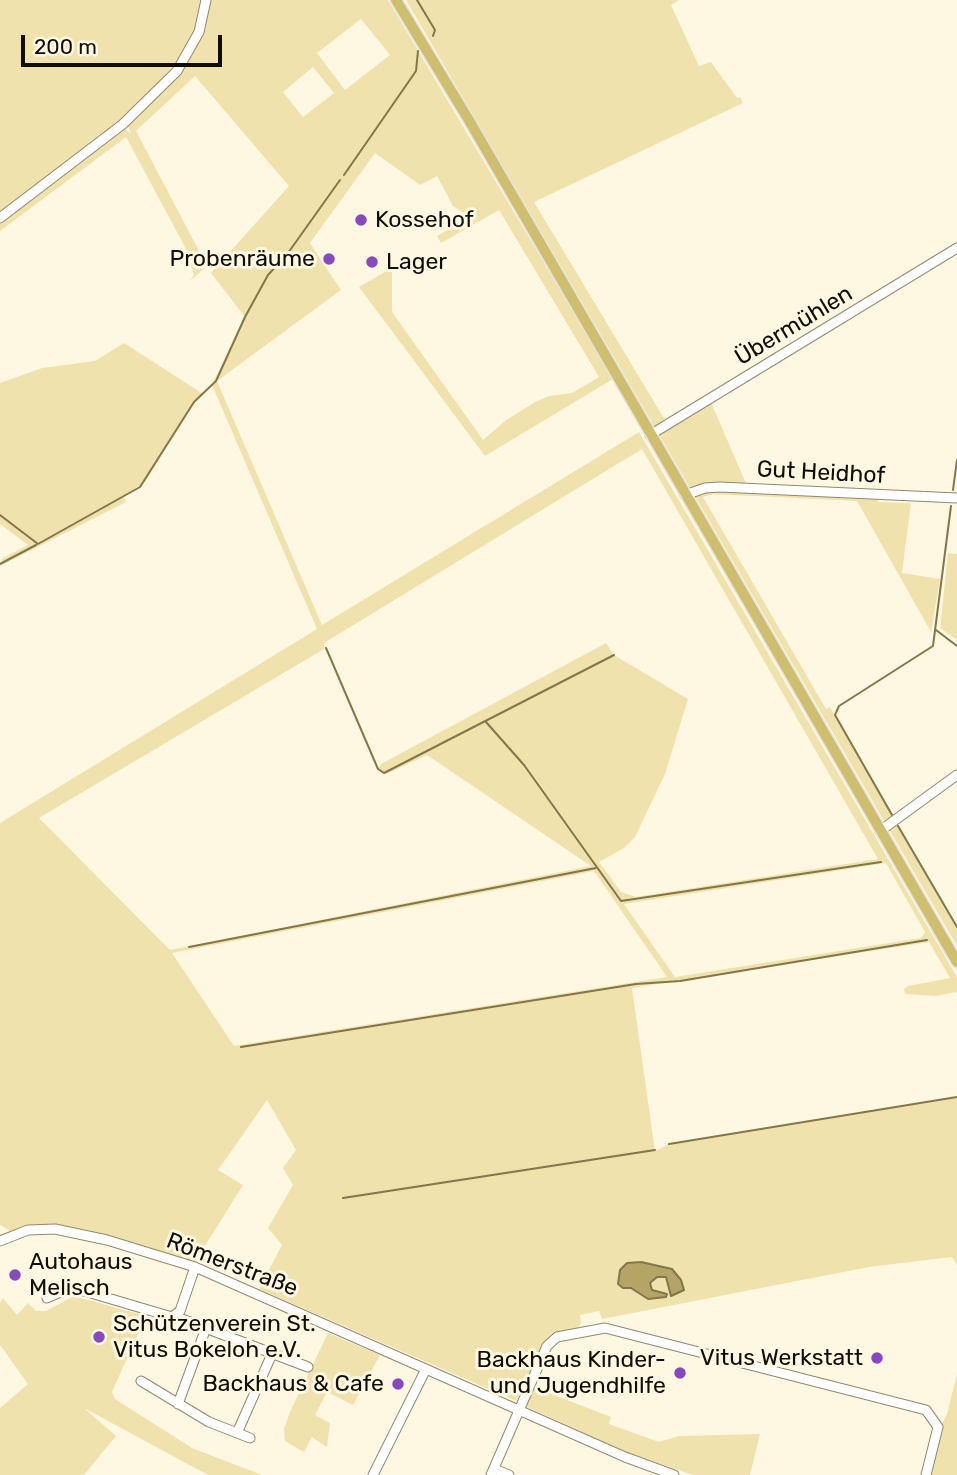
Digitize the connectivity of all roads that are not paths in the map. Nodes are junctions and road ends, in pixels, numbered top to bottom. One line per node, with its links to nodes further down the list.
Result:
1 (206, 0): 3 (street)
2 (396, 0): 5 (main road)
3 (0, 218)
4 (957, 248): 5 (street, Übermühlen)
5 (650, 435): 6 (main road)
6 (685, 495): 7 (street, Gut Heidhof); 9 (main road)
7 (957, 498)
8 (957, 775): 9 (street)
9 (880, 831): 10 (main road)
10 (957, 962)
11 (1, 1238): 12 (street, Römerstraße)
12 (195, 1268): 14 (street); 18 (street, Römerstraße)
13 (47, 1298): 14 (street)
14 (174, 1316): 15 (street)
15 (206, 1328): 16 (street); 20 (street)
16 (272, 1354): 17 (street); 22 (street)
17 (308, 1367)
18 (426, 1368): 21 (street, Römerstraße); 25 (street)
19 (141, 1381): 20 (street)
20 (178, 1404): 22 (street)
21 (517, 1409): 24 (street); 27 (street, Römerstraße); 28 (street)
22 (237, 1433): 23 (street)
23 (250, 1438)
24 (492, 1472): 26 (street)
25 (373, 1475)
26 (509, 1475)
27 (674, 1475)
28 (926, 1475)

